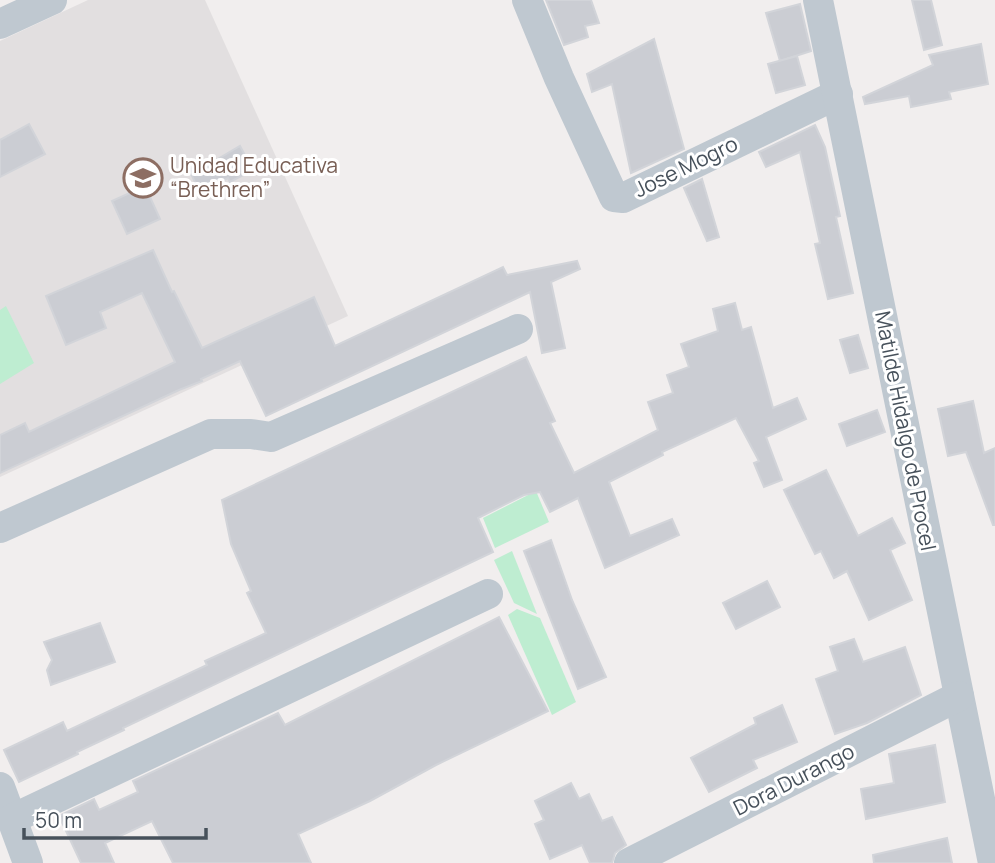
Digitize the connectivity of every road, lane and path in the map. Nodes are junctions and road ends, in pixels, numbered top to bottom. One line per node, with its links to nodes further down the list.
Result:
1 (52, 0): 4 (street)
2 (527, 0): 5 (street, Jose Mogro)
3 (818, 0): 5 (street, Matilde Hidalgo de Procel)
4 (0, 24)
5 (838, 94): 9 (street, Matilde Hidalgo de Procel)
6 (518, 329): 7 (street)
7 (0, 528)
8 (488, 594): 11 (street)
9 (959, 696): 13 (street, Dora Durango); 14 (street, Matilde Hidalgo de Procel)
10 (0, 788): 11 (street)
11 (12, 818): 12 (street)
12 (28, 863)
13 (629, 863)
14 (993, 863)

